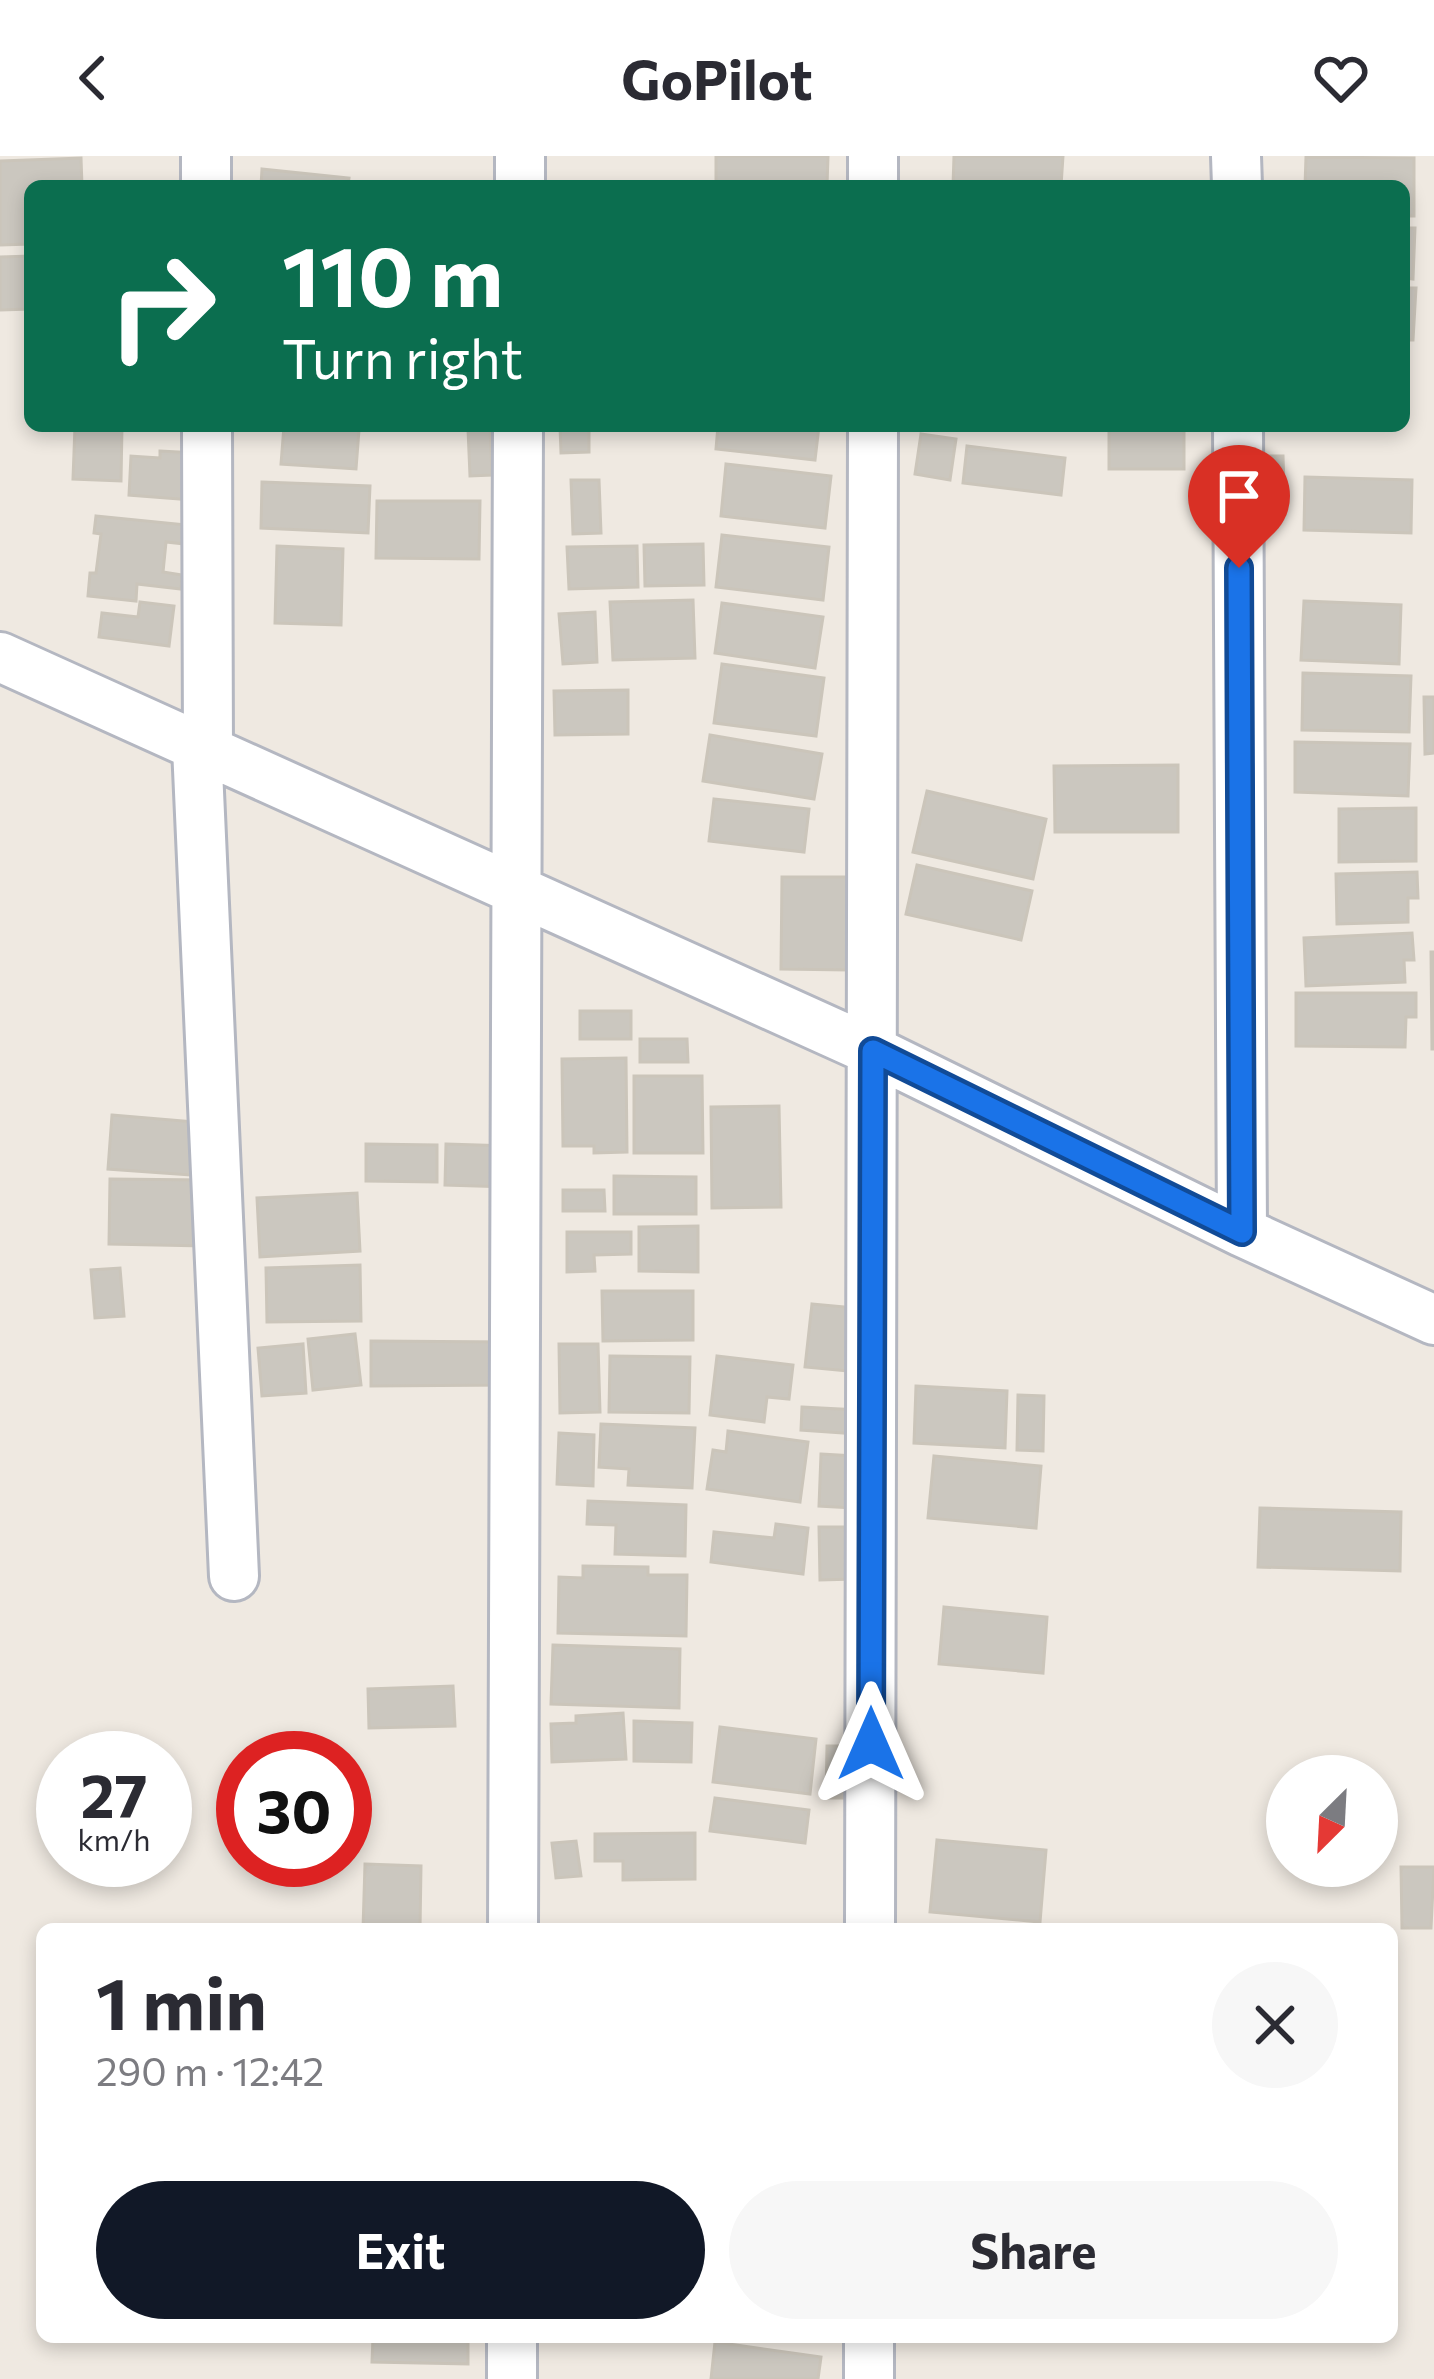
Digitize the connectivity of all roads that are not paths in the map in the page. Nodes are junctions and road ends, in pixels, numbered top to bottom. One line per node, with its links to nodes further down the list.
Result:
1 (207, 432): 6 (street)
2 (518, 432): 7 (street)
3 (873, 432): 8 (street)
4 (1238, 432): 9 (street)
5 (0, 657): 6 (street)
6 (202, 750): 7 (street); 11 (street)
7 (516, 892): 8 (street); 12 (street)
8 (873, 1051): 9 (street); 13 (street)
9 (1242, 1232): 10 (street)
10 (1434, 1320)
11 (234, 1576)
12 (513, 1923)
13 (870, 1923)
14 (512, 2343): 16 (street)
15 (869, 2343): 17 (street)
16 (512, 2379)
17 (869, 2379)

